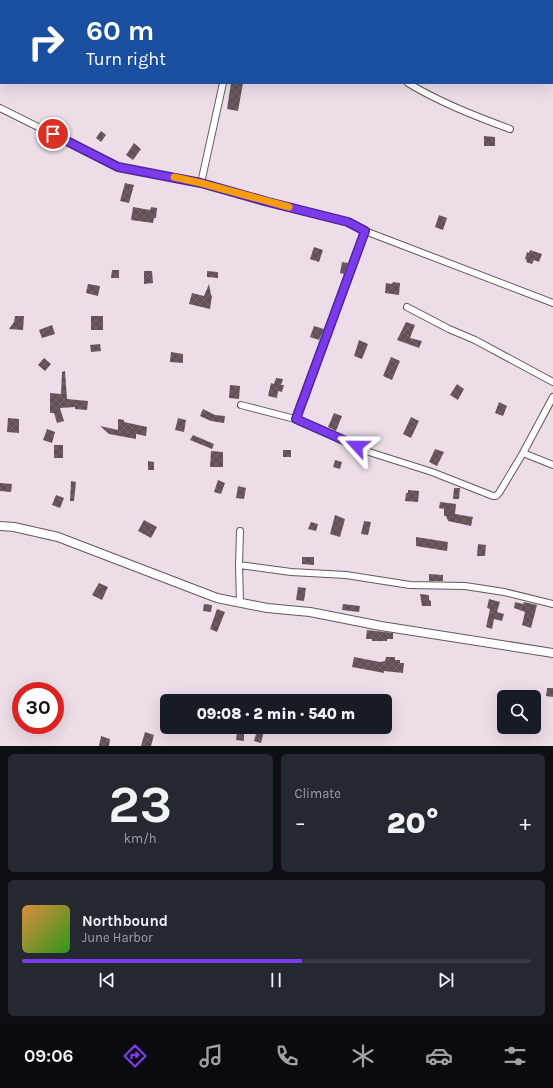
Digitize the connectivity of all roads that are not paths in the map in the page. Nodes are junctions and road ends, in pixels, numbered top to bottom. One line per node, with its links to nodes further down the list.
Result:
1 (223, 84): 5 (street)
2 (410, 84): 4 (street)
3 (0, 108): 5 (street)
4 (510, 129)
5 (201, 183): 6 (street)
6 (365, 231): 7 (street); 12 (street)
7 (553, 303)
8 (407, 307): 9 (street)
9 (553, 382)
10 (553, 397): 13 (street)
11 (241, 405): 12 (street)
12 (296, 419): 13 (street)
13 (523, 453): 14 (street)
14 (553, 465)
15 (0, 526): 18 (street)
16 (240, 531): 17 (street)
17 (238, 566): 18 (street); 19 (street)
18 (240, 602): 20 (street)
19 (553, 604)
20 (553, 653)

